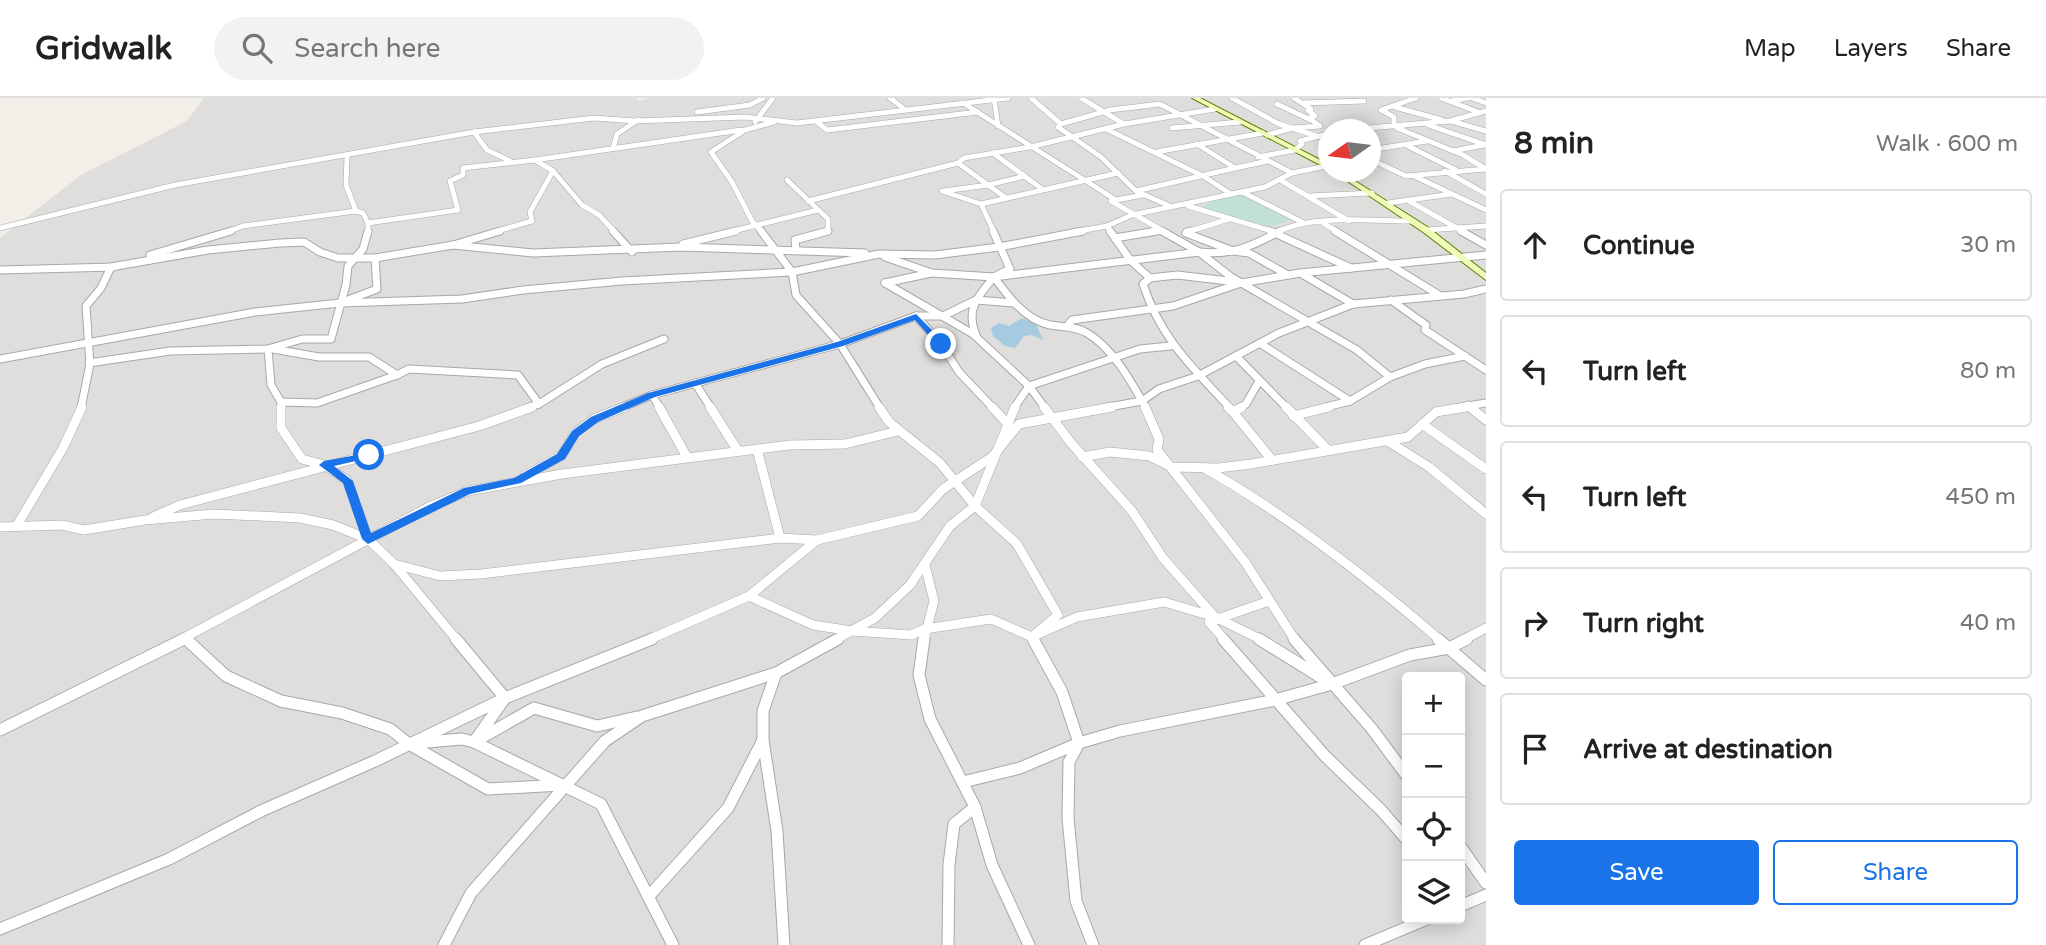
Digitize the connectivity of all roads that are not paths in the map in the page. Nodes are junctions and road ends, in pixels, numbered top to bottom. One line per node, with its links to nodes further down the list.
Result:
1 (763, 98): 36 (street)
2 (773, 98): 35 (street)
3 (890, 98): 27 (street)
4 (944, 98): 18 (street)
5 (1008, 98): 16 (street)
6 (1031, 98): 41 (street)
7 (1081, 98): 30 (street)
8 (1138, 98): 22 (street)
9 (1195, 98): 28 (street)
10 (1232, 98): 52 (street)
11 (1294, 98): 20 (street)
12 (1352, 98): 20 (street)
13 (1418, 98): 26 (street)
14 (1441, 98): 17 (street)
15 (1470, 98): 17 (street); 21 (street)
16 (994, 99): 19 (street); 48 (street)
17 (1449, 101): 32 (street)
18 (952, 103): 19 (street); 27 (street)
19 (963, 103): 29 (street)
20 (1304, 103): 43 (street)
21 (1486, 103)
22 (1148, 104): 25 (street); 31 (street)
23 (1278, 104): 44 (street)
24 (1377, 104): 26 (street)
25 (1134, 107): 30 (street); 34 (street)
26 (1389, 107): 39 (street); 49 (street)
27 (903, 108): 38 (street)
28 (1215, 109): 31 (street); 40 (street)
29 (978, 112): 38 (street); 48 (street)
30 (1103, 112): 41 (street); 42 (street)
31 (1179, 113): 34 (street); 46 (street)
32 (1479, 113): 33 (street); 39 (street)
33 (1486, 113)
34 (1156, 118): 42 (street)
35 (760, 119): 36 (street); 37 (street); 53 (street)
36 (635, 121): 55 (street); 66 (street)
37 (779, 121): 38 (street); 53 (street)
38 (816, 121)
39 (1448, 121): 45 (street); 54 (street)
40 (1240, 122): 46 (street); 56 (street)
41 (1061, 124): 59 (street)
42 (1124, 124): 51 (street)
43 (1318, 124)
44 (1318, 124)
45 (1424, 124): 49 (street); 64 (street)
46 (1202, 125): 57 (street); 60 (street)
47 (1318, 125): 52 (street)
48 (998, 126): 65 (street)
49 (1398, 127): 50 (street); 61 (street)
50 (1381, 128)
51 (1106, 129): 59 (street); 70 (street)
52 (1293, 129): 56 (street); 58 (street)
53 (745, 130): 66 (street); 127 (street)
54 (1486, 131)
55 (474, 132): 73 (street); 78 (street)
56 (1265, 134): 60 (street); 68 (street)
57 (1185, 136)
58 (1317, 136): 68 (street)
59 (1074, 137): 65 (street); 88 (street)
60 (1223, 138): 62 (street); 74 (street)
61 (1428, 141): 63 (street); 69 (street)
62 (1197, 144): 70 (street); 83 (street)
63 (1406, 145): 67 (street); 75 (street)
64 (1486, 145): 69 (street)
65 (1030, 147): 71 (street); 94 (street)
66 (613, 148): 76 (street)
67 (1381, 148)
68 (1295, 150): 74 (street); 77 (street)
69 (1453, 151): 72 (street)
70 (1156, 152): 92 (street)
71 (993, 153): 80 (street); 91 (street)
72 (1463, 155): 75 (street); 84 (street)
73 (346, 156): 119 (street); 130 (street)
74 (1258, 157): 79 (street)
75 (1435, 158): 85 (street)
76 (535, 160): 78 (street); 86 (street)
77 (1318, 160)
78 (511, 161): 125 (street)
79 (1268, 161): 83 (street); 89 (street)
80 (958, 163): 97 (street); 110 (street)
81 (1381, 164): 90 (street)
82 (1318, 166): 89 (street)
83 (1236, 168): 92 (street)
84 (1486, 169): 85 (street)
85 (1457, 170): 87 (street)
86 (553, 171): 138 (street); 145 (street)
87 (1445, 171): 90 (street); 104 (street)
88 (1118, 173): 94 (street); 99 (street)
89 (1292, 173): 95 (street)
90 (1412, 175): 103 (street)
91 (1025, 176): 97 (street); 98 (street)
92 (1203, 176): 99 (street); 102 (street)
93 (787, 180): 110 (street)
94 (1084, 180): 98 (street); 108 (street)
95 (1282, 181): 100 (street); 106 (street)
96 (1355, 182): 101 (street)
97 (988, 185): 107 (street); 114 (street)
98 (1042, 189): 107 (street)
99 (1136, 191): 105 (street)
100 (1242, 192): 102 (street); 126 (street)
101 (1372, 192): 106 (street); 112 (street)
102 (1231, 194): 115 (street)
103 (1453, 194): 109 (street); 113 (street)
104 (1486, 194)
105 (1143, 195): 108 (street); 116 (street)
106 (1309, 196): 124 (street)
107 (1006, 198): 114 (street)
108 (1116, 200): 120 (street)
109 (1407, 200): 112 (street); 131 (street)
110 (808, 201): 117 (street)
111 (1486, 201): 113 (street)
112 (1388, 203): 122 (street)
113 (1471, 203): 118 (street)
114 (981, 204): 141 (street)
115 (1186, 206): 116 (street); 121 (street)
116 (1174, 208): 120 (street)
117 (818, 210): 127 (street); 143 (street)
118 (1486, 210)
119 (356, 211): 125 (street); 154 (street)
120 (1132, 215): 128 (street); 132 (street)
121 (1229, 219): 134 (street); 135 (street)
122 (1412, 221): 124 (street); 133 (street)
123 (1322, 222): 124 (street); 126 (street); 153 (street)
124 (1350, 222)
125 (368, 223): 152 (street)
126 (1306, 224): 134 (street)
127 (757, 226): 140 (street); 142 (street)
128 (1107, 226): 137 (street); 141 (street)
129 (1486, 226): 131 (street)
130 (0, 228)
131 (1457, 228): 133 (street); 139 (street)
132 (1161, 230): 136 (street); 137 (street)
133 (1426, 230): 149 (street)
134 (1274, 232): 144 (street); 155 (street)
135 (1186, 233): 136 (street); 144 (street)
136 (1171, 236): 146 (street)
137 (1115, 238): 151 (street)
138 (453, 245): 145 (street); 150 (street)
139 (1486, 245)
140 (668, 247): 142 (street); 145 (street)
141 (999, 247): 147 (street); 161 (street)
142 (776, 248): 143 (street); 157 (street)
143 (796, 249): 147 (street)
144 (1233, 251): 146 (street); 160 (street)
145 (632, 252)
146 (1199, 252): 151 (street); 164 (street)
147 (879, 254): 157 (street); 158 (street)
148 (1486, 255): 149 (street)
149 (1464, 257): 153 (street); 162 (street)
150 (375, 258): 152 (street); 169 (street)
151 (1131, 261): 161 (street); 163 (street)
152 (353, 262): 154 (street); 169 (street)
153 (1388, 265): 155 (street); 166 (street)
154 (111, 267): 156 (street); 179 (street)
155 (1353, 269): 159 (street)
156 (0, 270)
157 (792, 272): 169 (street); 180 (street)
158 (932, 273): 161 (street); 174 (street)
159 (1300, 273): 160 (street); 171 (street)
160 (1288, 275): 164 (street)
161 (994, 277): 167 (street); 170 (street)
162 (1486, 277)
163 (1150, 278): 164 (street); 172 (street)
164 (1241, 283): 172 (street); 175 (street)
165 (1486, 289): 166 (street)
166 (1440, 296): 168 (street)
167 (976, 300): 170 (street); 174 (street); 178 (street)
168 (1391, 300): 171 (street); 185 (street)
169 (340, 303): 179 (street); 183 (street)
170 (1014, 303): 176 (street)
171 (1353, 304): 175 (street)
172 (1151, 310): 176 (street); 182 (street)
173 (916, 316): 174 (street); 180 (street); 207 (street)
174 (943, 316): 178 (street)
175 (1307, 321): 181 (street); 192 (street)
176 (1068, 325): 186 (street)
177 (664, 339): 201 (street)
178 (978, 339): 195 (street)
179 (88, 343): 187 (street); 188 (street)
180 (840, 344): 194 (street); 209 (street)
181 (1261, 344): 184 (street); 198 (street)
182 (1170, 346): 186 (street); 191 (street)
183 (268, 349): 188 (street); 190 (street); 199 (street)
184 (1236, 356): 191 (street); 193 (street)
185 (1465, 356): 189 (street); 192 (street)
186 (1112, 357): 195 (street); 197 (street)
187 (0, 359)
188 (89, 363): 228 (street)
189 (1486, 370)
190 (397, 375): 199 (street); 201 (street)
191 (1198, 376): 197 (street); 203 (street)
192 (1390, 377): 198 (street)
193 (1259, 381): 203 (street); 204 (street)
194 (695, 383): 196 (street); 213 (street)
195 (1029, 386): 205 (street); 207 (street)
196 (652, 395): 214 (street); 222 (street)
197 (1142, 401): 205 (street); 219 (street)
198 (1350, 401): 204 (street)
199 (281, 402): 218 (street)
200 (1486, 403): 202 (street)
201 (539, 404): 218 (street)
202 (1468, 405): 206 (street); 208 (street)
203 (1233, 412): 217 (street)
204 (1293, 416): 212 (street)
205 (1049, 417): 215 (street); 216 (street)
206 (1486, 420)
207 (1007, 423): 215 (street)
208 (1422, 424): 210 (street); 221 (street)
209 (898, 431): 211 (street); 223 (street)
210 (1389, 442): 212 (street); 225 (street)
211 (757, 449): 213 (street); 229 (street)
212 (1328, 450): 217 (street)
213 (738, 451): 214 (street)
214 (687, 457): 222 (street)
215 (992, 457): 223 (street); 224 (street)
216 (1082, 457): 219 (street); 236 (street)
217 (1272, 460): 220 (street)
218 (324, 465): 226 (street); 230 (street)
219 (1172, 467): 220 (street); 235 (street)
220 (1202, 468): 242 (street)
221 (1486, 469)
222 (517, 481): 230 (street)
223 (954, 481): 224 (street); 231 (street)
224 (975, 506): 233 (street); 240 (street)
225 (1486, 514)
226 (145, 520): 228 (street); 230 (street)
227 (0, 527): 228 (street)
228 (16, 527)
229 (780, 538): 231 (street); 232 (street)
230 (368, 539): 232 (street); 241 (street)
231 (817, 540): 234 (street)
232 (394, 564): 246 (street)
233 (925, 565): 238 (street); 239 (street)
234 (749, 596): 239 (street); 246 (street)
235 (1269, 601): 236 (street); 245 (street)
236 (1216, 617): 240 (street); 245 (street); 247 (street)
237 (1486, 628): 242 (street)
238 (925, 629): 239 (street); 240 (street); 255 (street)
239 (852, 631): 243 (street)
240 (1032, 637): 252 (street)
241 (184, 638): 249 (street); 253 (street)
242 (1449, 648): 244 (street); 245 (street)
243 (776, 673): 248 (street); 250 (street)
244 (1486, 681)
245 (1332, 684): 247 (street); 254 (street)
246 (505, 698): 251 (street); 253 (street)
247 (1276, 700): 252 (street); 258 (street)
248 (642, 716): 251 (street); 256 (street)
249 (0, 730)
250 (763, 740): 262 (street); 268 (street)
251 (474, 742): 253 (street); 256 (street)
252 (1079, 743): 255 (street); 271 (street)
253 (410, 744): 256 (street); 265 (street)
254 (1402, 769)
255 (963, 782): 257 (street)
256 (565, 785): 262 (street); 266 (street)
257 (975, 807): 269 (street); 270 (street)
258 (1402, 834)
259 (1465, 853): 260 (street)
260 (1486, 883)
261 (1486, 895): 263 (street)
262 (649, 896): 267 (street)
263 (1465, 903)
264 (1415, 924): 272 (street)
265 (0, 929)
266 (444, 945)
267 (673, 945)
268 (784, 945)
269 (948, 945)
270 (1029, 945)
271 (1093, 945)
272 (1365, 945)

